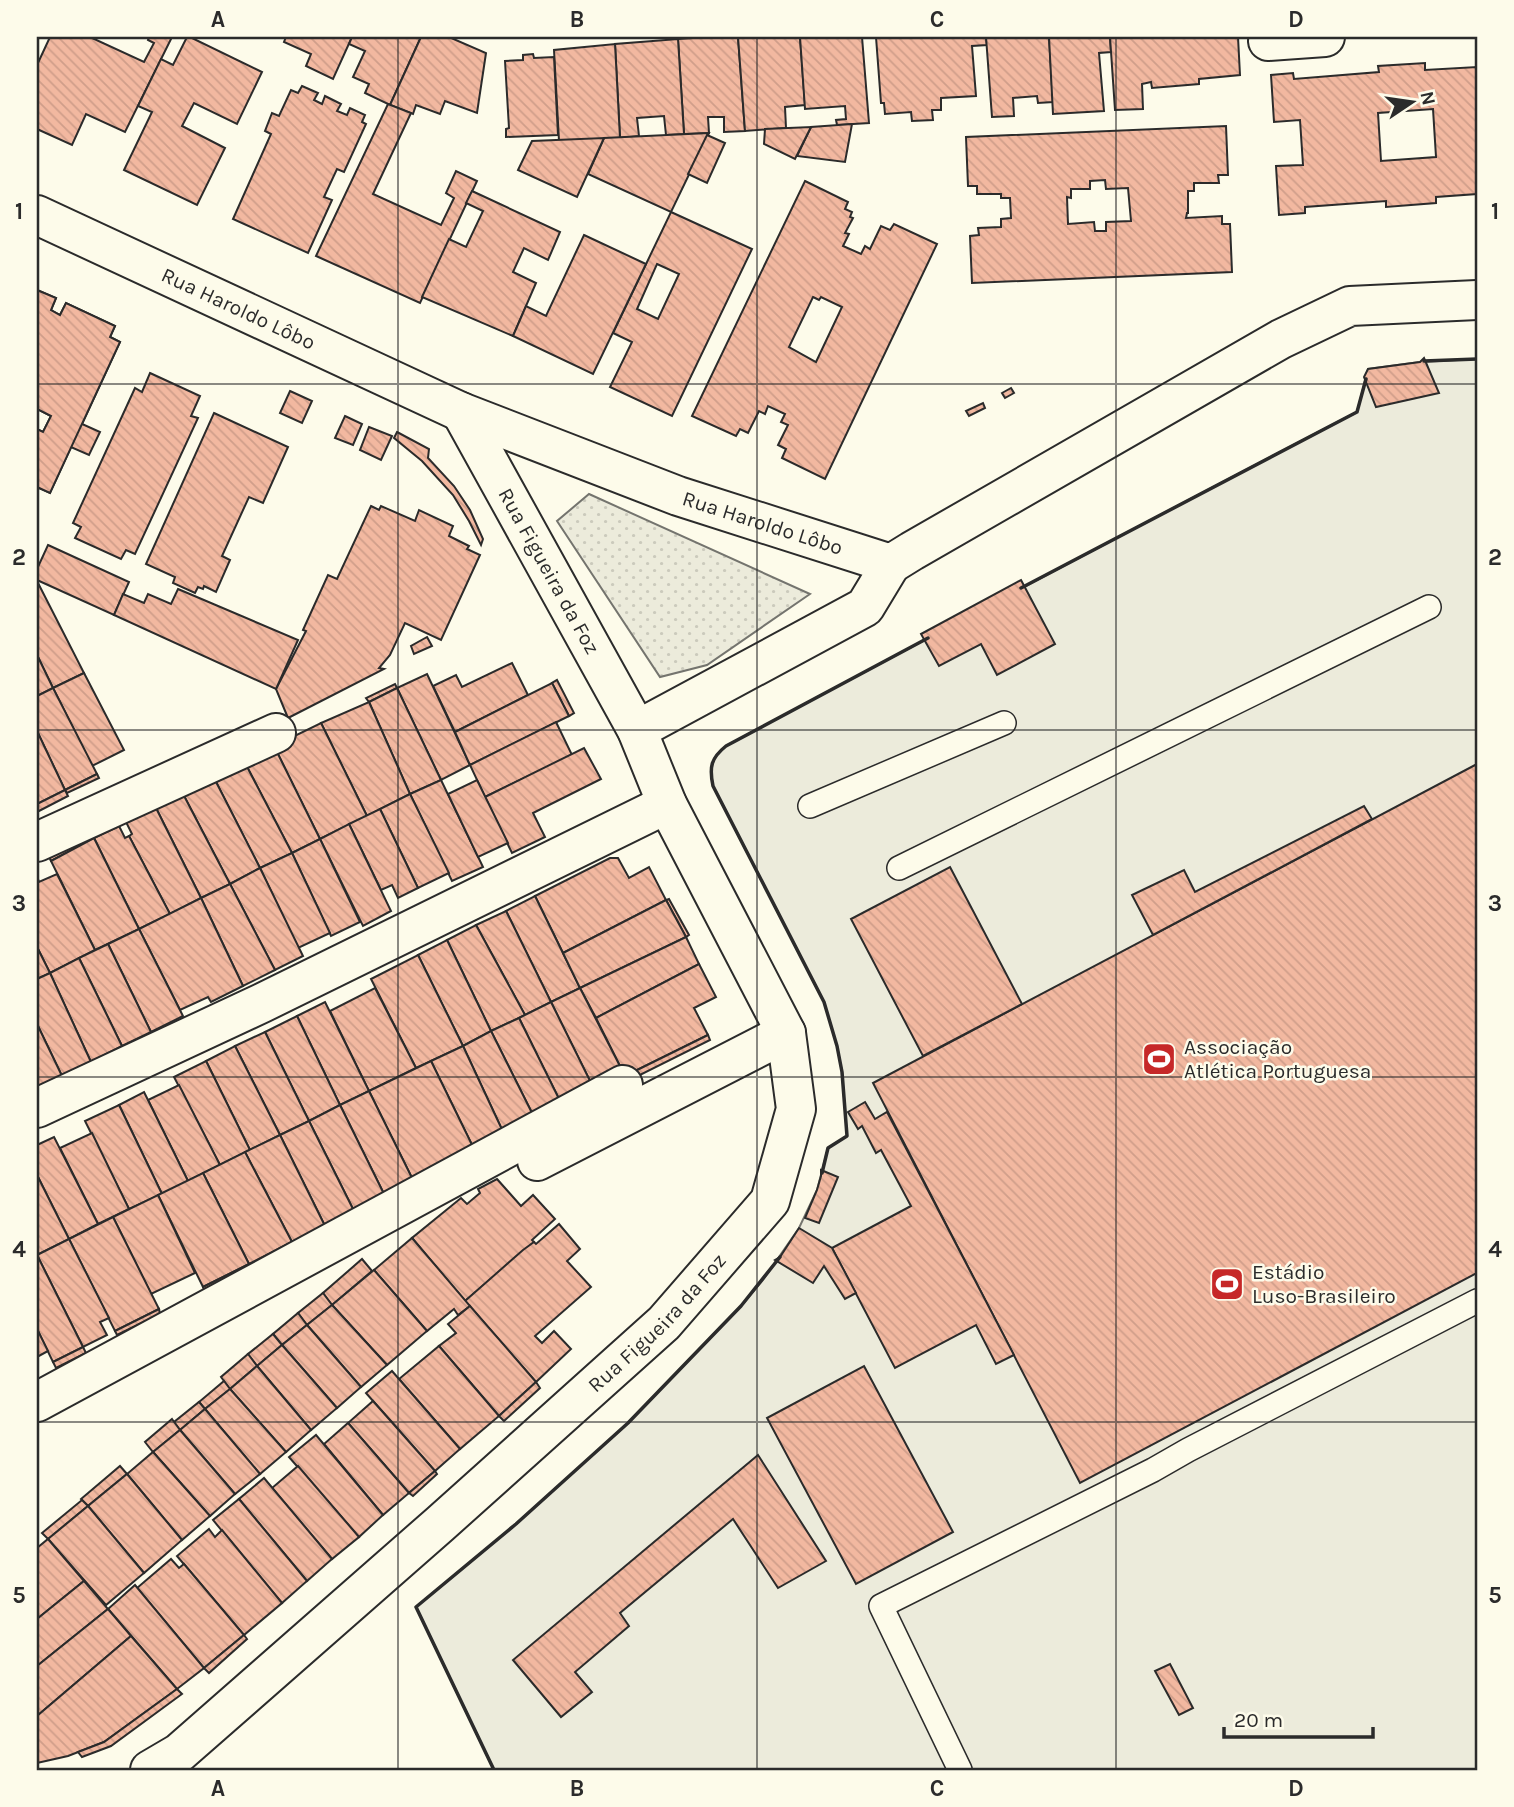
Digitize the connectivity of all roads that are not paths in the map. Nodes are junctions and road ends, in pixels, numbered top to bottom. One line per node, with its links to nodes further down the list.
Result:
1 (1325, 37): 2 (street)
2 (1268, 41)
3 (37, 215): 5 (street, Rua Haroldo Lôbo)
4 (1477, 300): 6 (street)
5 (461, 412): 6 (street, Rua Haroldo Lôbo); 9 (street, Rua Figueira da Foz)
6 (891, 564): 9 (street)
7 (1429, 607): 14 (lane)
8 (1004, 723): 12 (lane)
9 (637, 730): 11 (street, Rua Figueira da Foz)
10 (276, 733): 13 (street)
11 (667, 804): 15 (street, Rua Figueira da Foz); 17 (street)
12 (810, 806)
13 (37, 842)
14 (900, 868)
15 (786, 1033): 18 (street); 21 (street, Rua Figueira da Foz)
16 (623, 1085): 20 (street)
17 (37, 1108)
18 (537, 1161)
19 (1477, 1301): 22 (lane)
20 (37, 1402)
21 (150, 1770)
22 (960, 1770)

